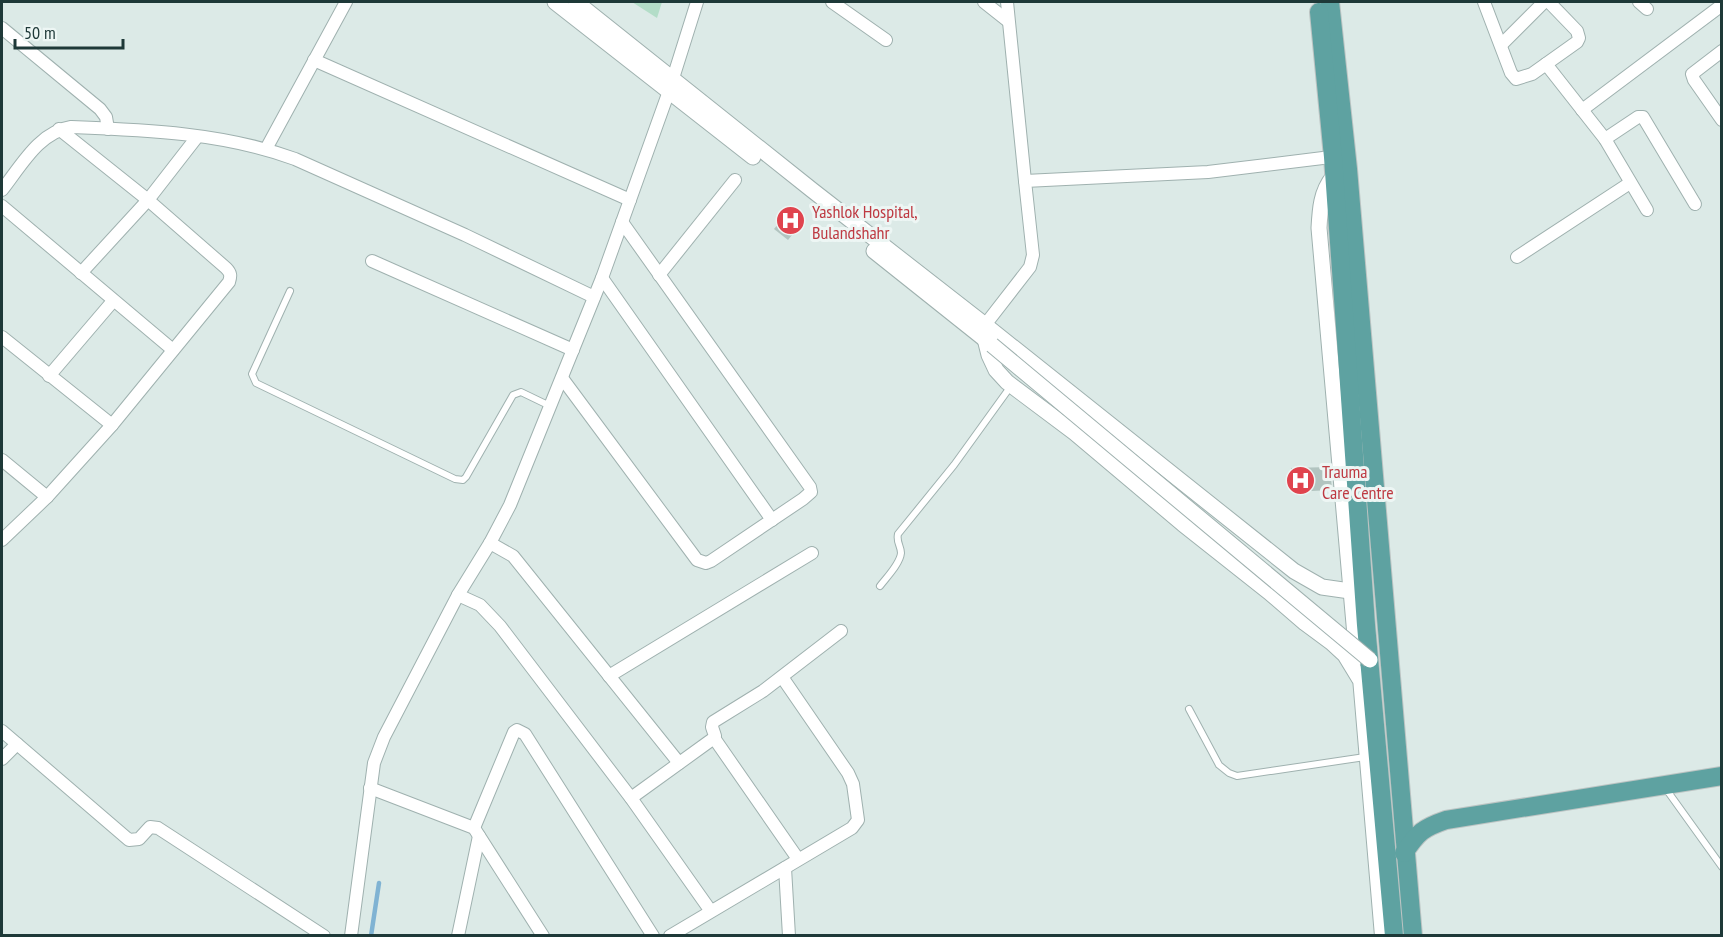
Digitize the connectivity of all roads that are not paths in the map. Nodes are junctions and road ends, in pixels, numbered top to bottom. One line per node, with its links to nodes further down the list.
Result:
1 (346, 2): 19 (street)
2 (555, 2): 21 (street)
3 (576, 2): 21 (street)
4 (697, 2): 21 (street)
5 (832, 2): 16 (street)
6 (984, 2): 14 (street)
7 (1007, 2): 14 (street)
8 (1318, 2): 29 (main road)
9 (1330, 2): 29 (main road)
10 (1484, 2): 17 (street)
11 (1544, 2): 17 (street)
12 (1549, 2): 20 (street)
13 (1722, 5): 22 (street)
14 (1008, 21): 32 (street)
15 (2, 28): 25 (street)
16 (886, 40)
17 (1501, 45): 20 (street)
18 (1722, 51): 23 (street)
19 (314, 60): 28 (street); 36 (street)
20 (1546, 64): 22 (street)
21 (671, 86): 36 (street); 49 (street)
22 (1582, 110): 27 (street)
23 (1722, 120)
24 (59, 129): 25 (street); 34 (street); 35 (street)
25 (108, 129): 26 (street)
26 (197, 137): 28 (street); 35 (street)
27 (1605, 139): 33 (street); 37 (street)
28 (266, 149): 47 (street)
29 (1339, 156): 30 (main road); 32 (street); 84 (main road)
30 (1333, 177): 65 (street); 68 (main road)
31 (735, 180): 44 (street)
32 (1025, 181): 49 (street)
33 (1630, 183): 39 (street); 41 (street)
34 (2, 190)
35 (148, 200): 43 (street); 51 (street)
36 (630, 200): 40 (street)
37 (1695, 204)
38 (2, 206): 43 (street)
39 (1647, 210)
40 (622, 222): 44 (street); 45 (street)
41 (1517, 257)
42 (372, 261): 52 (street)
43 (81, 273): 48 (street)
44 (659, 275): 60 (street)
45 (602, 278): 47 (street); 60 (street)
46 (290, 291): 56 (lane)
47 (594, 297): 52 (street)
48 (113, 301): 51 (street); 53 (street)
49 (988, 336): 55 (street); 65 (street); 68 (street, bridge)
50 (2, 337): 53 (street)
51 (173, 350): 57 (street)
52 (573, 350): 54 (street)
53 (50, 375): 57 (street)
54 (562, 378): 56 (street); 60 (street)
55 (1011, 386): 64 (lane); 71 (street)
56 (551, 406): 62 (street)
57 (112, 425): 59 (street)
58 (2, 460): 59 (street)
59 (47, 497): 61 (street)
60 (772, 520)
61 (2, 540)
62 (490, 543): 66 (street); 69 (street)
63 (812, 553): 69 (street)
64 (880, 586)
65 (1350, 591): 71 (street)
66 (458, 595): 81 (street); 82 (street)
67 (841, 631): 70 (street)
68 (1370, 660): 97 (main road)
69 (609, 676): 78 (street)
70 (782, 677): 74 (street); 85 (street)
71 (1359, 678): 76 (street)
72 (1188, 709): 76 (lane)
73 (2, 731): 75 (street)
74 (714, 738): 78 (street); 85 (street)
75 (16, 744): 77 (street); 89 (street)
76 (1365, 757): 96 (street)
77 (2, 759)
78 (680, 763): 82 (street)
79 (1722, 776): 80 (main road)
80 (1664, 786): 84 (main road); 86 (lane)
81 (370, 788): 83 (street); 90 (street)
82 (631, 798): 88 (street)
83 (476, 832): 91 (street); 92 (street); 93 (street)
84 (1404, 853): 98 (main road)
85 (798, 859): 87 (street)
86 (1722, 867)
87 (785, 868): 88 (street); 95 (street)
88 (710, 910): 94 (street)
89 (324, 936)
90 (351, 936)
91 (458, 936)
92 (543, 936)
93 (653, 936)
94 (670, 936)
95 (789, 936)
96 (1382, 936)
97 (1394, 936)
98 (1413, 936)

